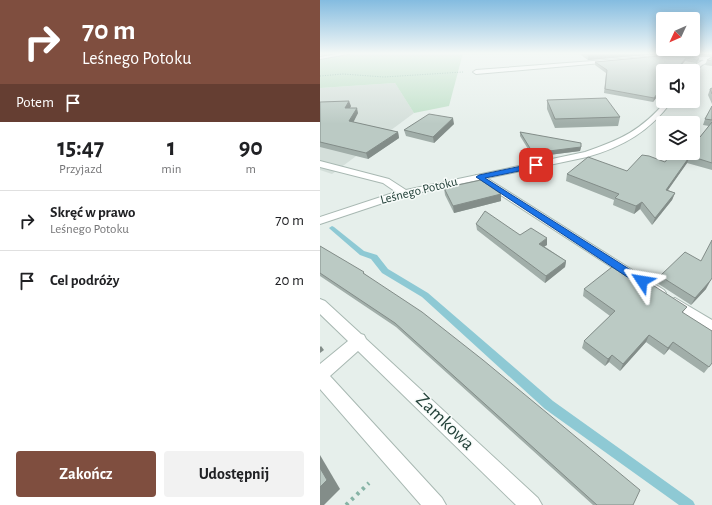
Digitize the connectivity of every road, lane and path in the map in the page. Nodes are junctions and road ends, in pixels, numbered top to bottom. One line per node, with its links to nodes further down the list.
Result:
1 (378, 77): 2 (path)
2 (392, 77)
3 (663, 108): 5 (street, Leśnego Potoku)
4 (320, 164): 6 (street)
5 (479, 177): 6 (street, Leśnego Potoku); 9 (lane)
6 (404, 193): 7 (street, Leśnego Potoku)
7 (320, 221)
8 (320, 305): 10 (street, Zamkowa)
9 (712, 326)
10 (359, 340): 11 (street); 15 (street, Zamkowa)
11 (320, 376): 14 (street)
12 (369, 483): 13 (path)
13 (346, 505)
14 (435, 505)
15 (531, 505)

